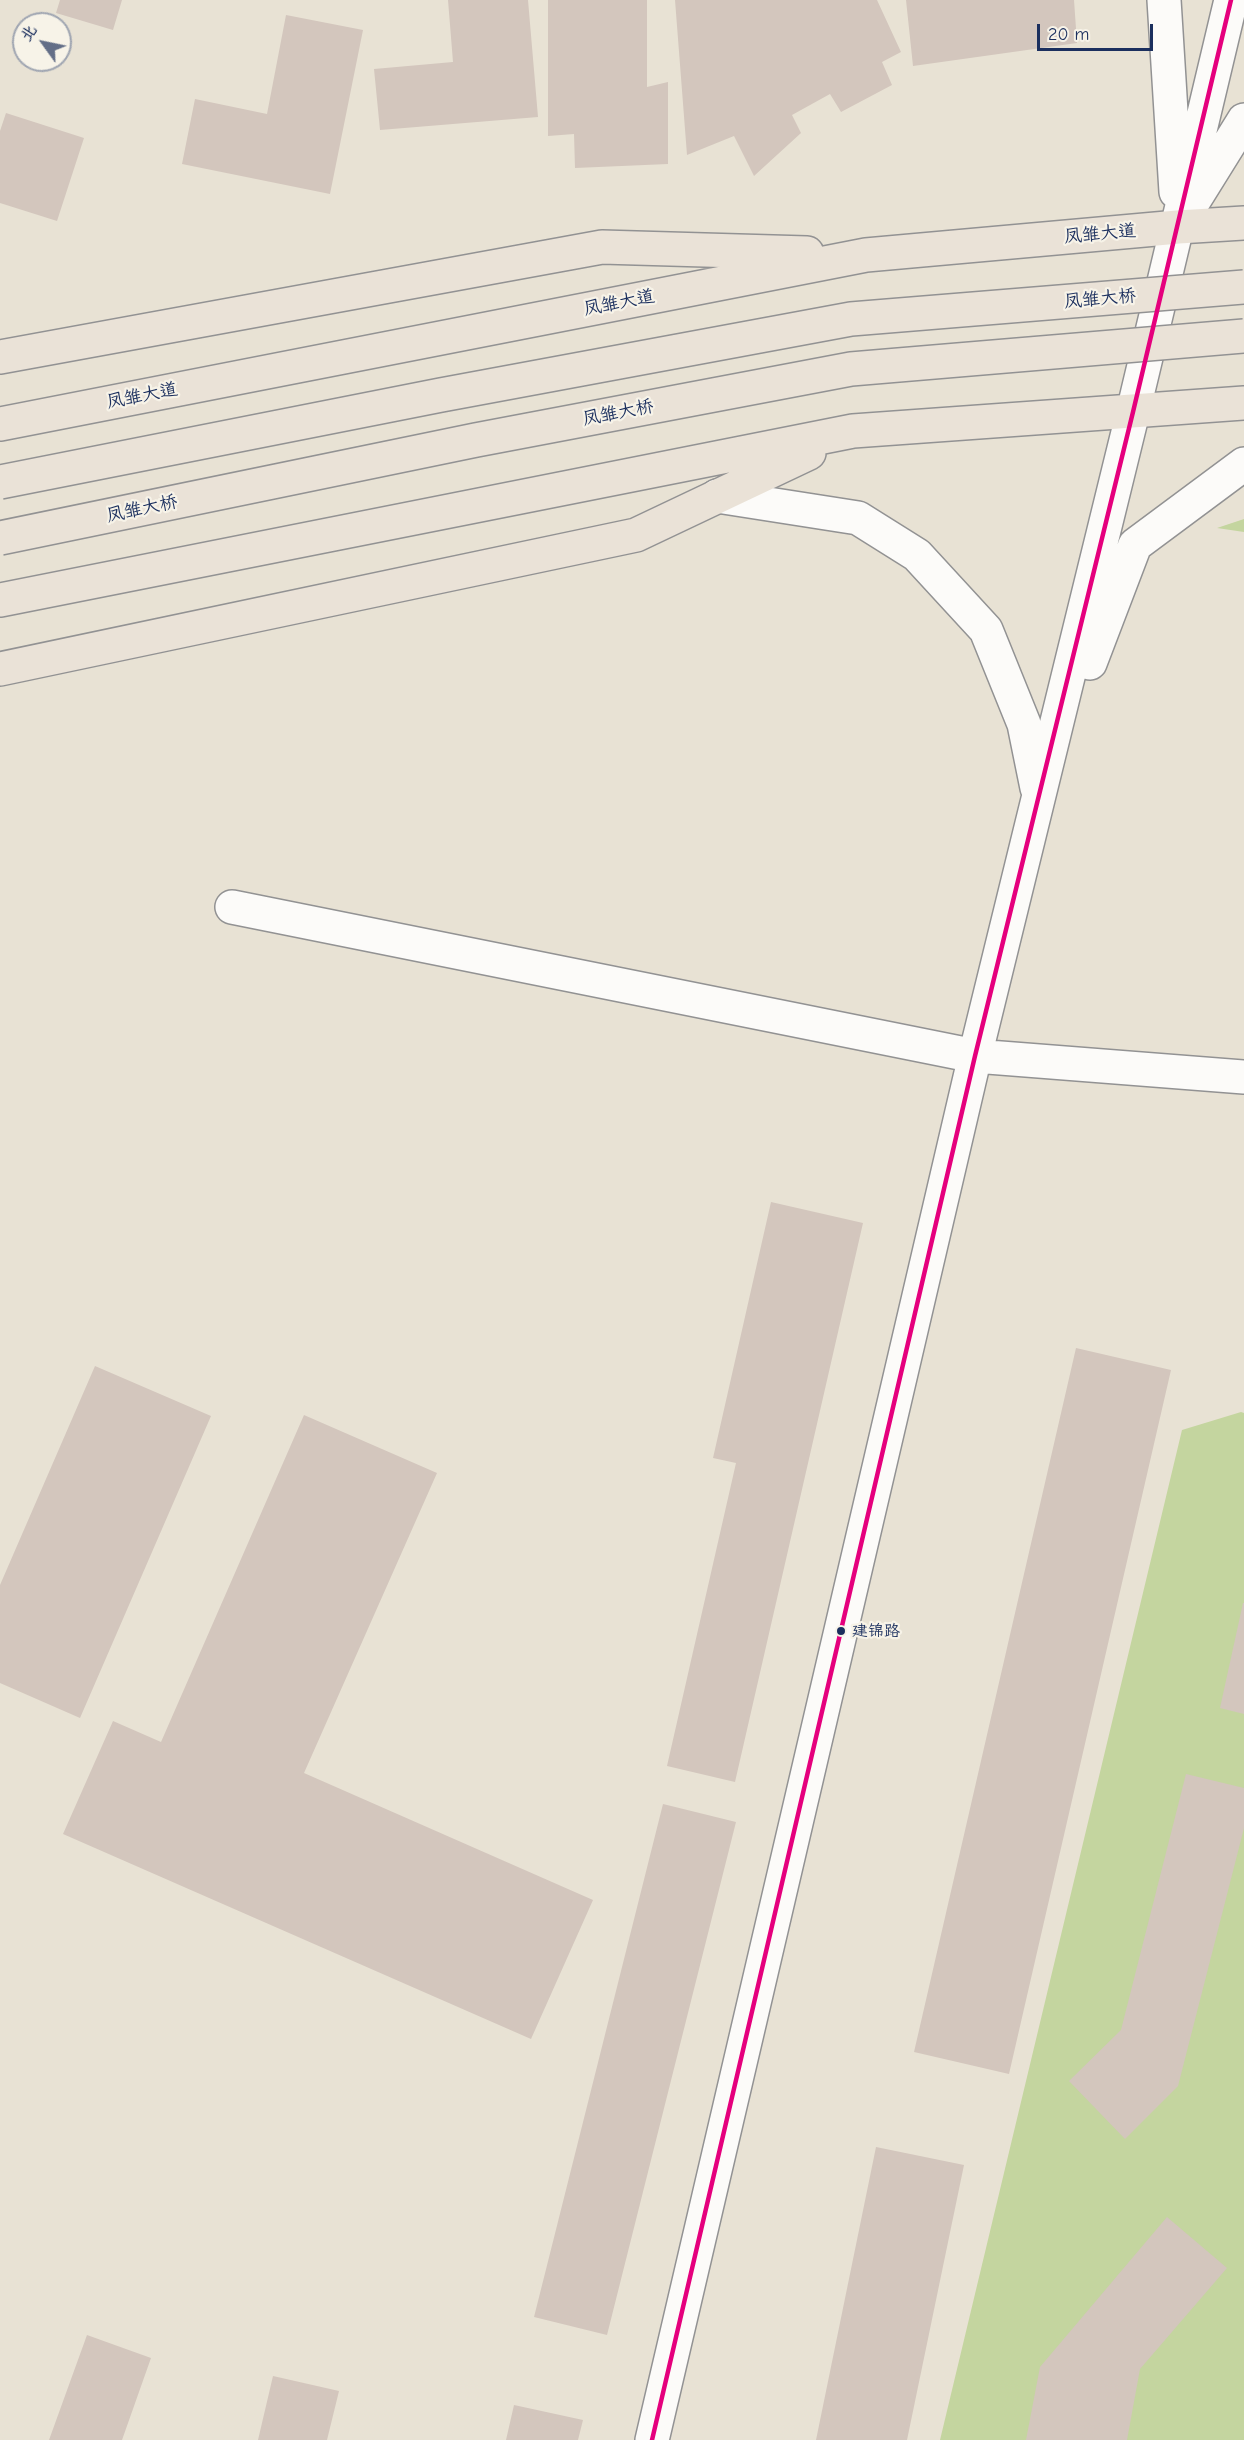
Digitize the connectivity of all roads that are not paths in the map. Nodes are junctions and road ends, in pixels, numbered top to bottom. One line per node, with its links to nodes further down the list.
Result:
1 (1164, 0): 5 (street)
2 (1231, 0): 5 (street)
3 (1244, 120): 5 (street)
4 (1244, 223): 5 (main road, 凤雏大道)
5 (1178, 227): 6 (main road, 凤雏大道); 11 (street)
6 (866, 255): 9 (main road); 12 (main road, 凤雏大道)
7 (1244, 287): 15 (main road, 凤雏大桥, bridge)
8 (1244, 336): 17 (main road, 凤雏大桥, bridge)
9 (6, 355)
10 (1244, 403): 11 (main road)
11 (1134, 412): 13 (main road); 20 (street)
12 (0, 424)
13 (853, 431): 16 (main road); 18 (main road)
14 (1244, 464): 20 (street)
15 (0, 482)
16 (717, 496): 19 (main road); 20 (street)
17 (0, 538)
18 (0, 600)
19 (0, 669)
20 (1039, 797): 22 (street)
21 (232, 907): 22 (street)
22 (975, 1056): 23 (street); 24 (street)
23 (1244, 1077)
24 (652, 2440)

